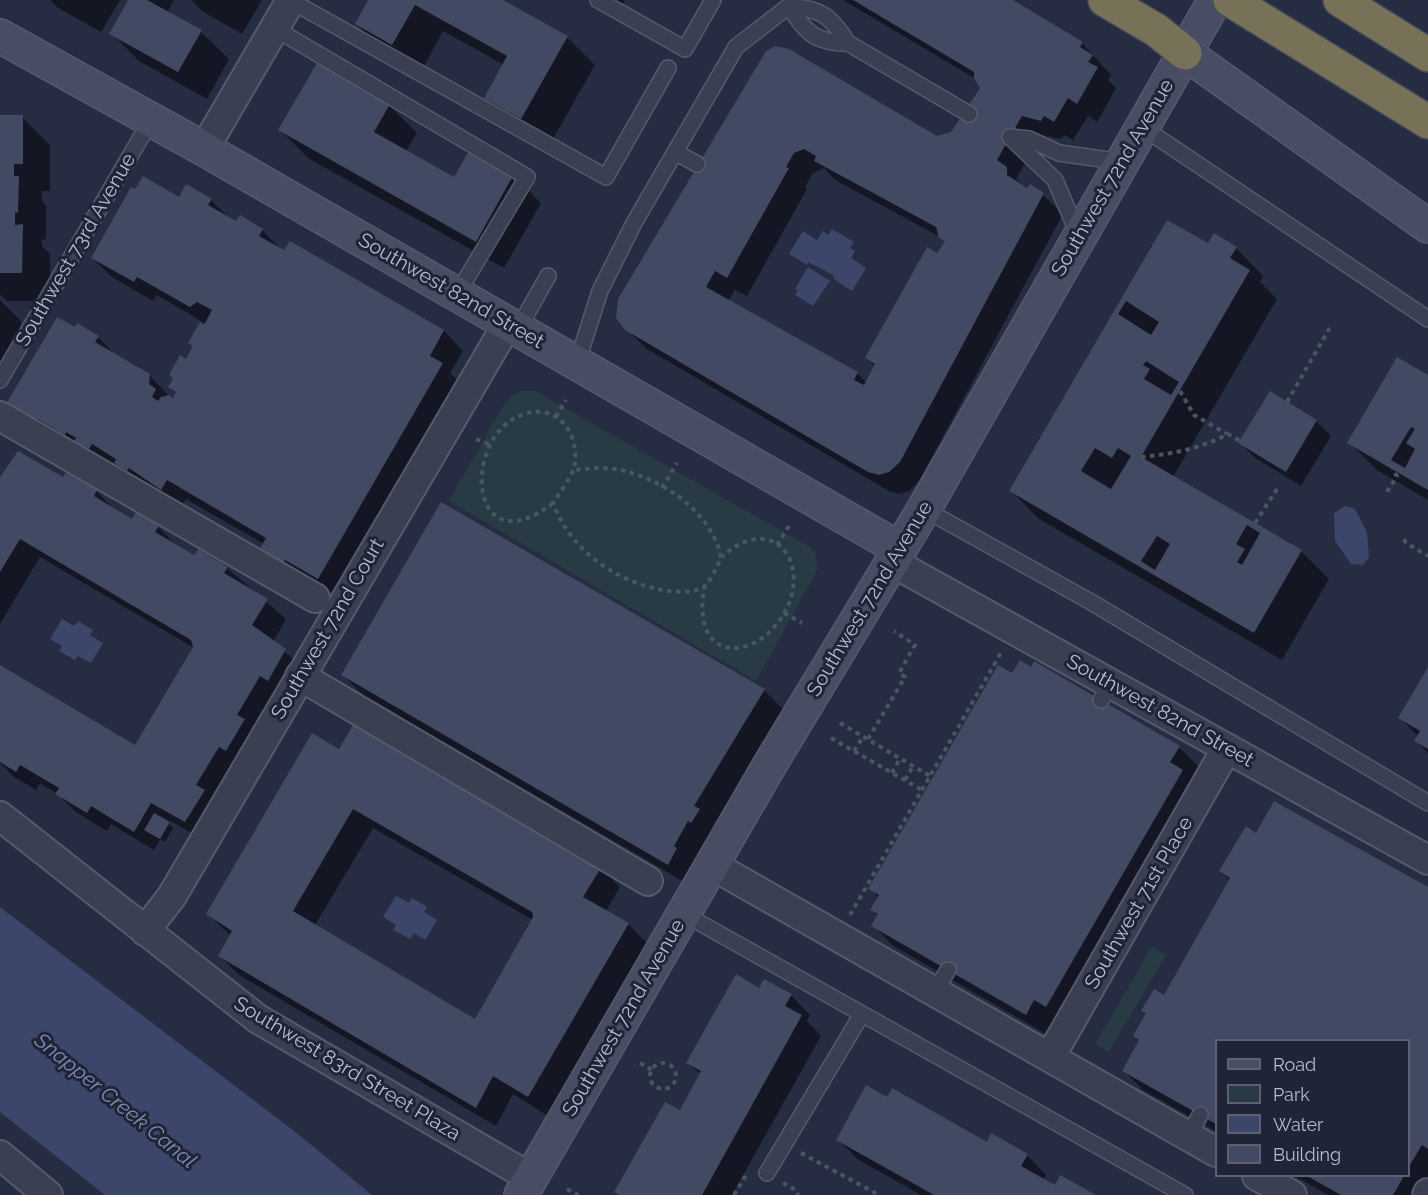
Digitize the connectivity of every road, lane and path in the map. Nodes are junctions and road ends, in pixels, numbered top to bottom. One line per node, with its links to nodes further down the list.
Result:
1 (291, 0): 10 (street); 15 (lane)
2 (598, 0): 8 (lane)
3 (713, 0): 8 (lane)
4 (1105, 0): 13 (highway)
5 (1215, 0): 13 (street, Southwest 72nd Avenue)
6 (1230, 0): 18 (highway)
7 (1340, 0): 14 (highway)
8 (620, 5)
9 (789, 6): 12 (lane); 12 (lane); 21 (lane)
10 (274, 28): 20 (street); 27 (lane)
11 (0, 36): 17 (street, Southwest 82nd Street)
12 (848, 43): 16 (lane)
13 (1185, 53): 19 (street, Southwest 72nd Avenue); 24 (street)
14 (1428, 56)
15 (668, 68)
16 (969, 114)
17 (151, 120): 20 (street, Southwest 82nd Street); 32 (lane, Southwest 73rd Avenue)
18 (1428, 122)
19 (1142, 127): 22 (street, Southwest 72nd Avenue); 28 (lane)
20 (204, 149): 27 (street, Southwest 82nd Street)
21 (675, 152): 23 (lane); 31 (lane)
22 (1123, 162): 25 (street, Southwest 72nd Avenue); 25 (lane)
23 (697, 164)
24 (1428, 226)
25 (1079, 237): 50 (street, Southwest 72nd Avenue)
26 (548, 276): 30 (lane)
27 (457, 294): 30 (street, Southwest 82nd Street)
28 (1428, 319)
29 (1332, 324): 35 (path)
30 (513, 326): 31 (street, Southwest 82nd Street); 64 (street, Southwest 72nd Court)
31 (577, 363): 55 (street, Southwest 82nd Street)
32 (0, 380)
33 (1180, 390): 38 (path)
34 (566, 400): 37 (path)
35 (1287, 402)
36 (0, 416): 59 (street)
37 (556, 417): 41 (path); 45 (path)
38 (1227, 434): 40 (path); 42 (path)
39 (477, 439): 41 (path)
40 (1240, 441)
41 (491, 445): 49 (path)
42 (1142, 457)
43 (677, 463): 47 (path)
44 (1392, 469): 48 (path)
45 (573, 470): 47 (path); 49 (path)
46 (1279, 486): 51 (path)
47 (662, 488): 57 (path)
48 (1387, 492)
49 (554, 502): 58 (path)
50 (924, 509): 55 (street, Southwest 72nd Avenue); 76 (lane)
51 (1256, 523)
52 (789, 526): 54 (path)
53 (1404, 539): 56 (path)
54 (777, 545): 57 (path); 60 (path)
55 (896, 556): 68 (street, Southwest 82nd Street); 79 (street, Southwest 72nd Avenue)
56 (1428, 556)
57 (721, 558): 58 (path)
58 (705, 585): 60 (path)
59 (315, 598)
60 (784, 613): 61 (path)
61 (802, 623)
62 (894, 631): 67 (path)
63 (1006, 643): 73 (path)
64 (300, 676): 80 (street); 83 (street, Southwest 72nd Court)
65 (840, 723): 67 (path)
66 (831, 738): 69 (path)
67 (865, 738): 69 (path); 70 (path)
68 (1227, 748): 78 (street, Southwest 82nd Street); 85 (street, Southwest 71st Place)
69 (854, 751): 72 (path)
70 (900, 758): 71 (path); 72 (path)
71 (913, 766): 73 (path); 74 (path)
72 (892, 773): 74 (path)
73 (930, 776): 75 (path)
74 (905, 780): 75 (path)
75 (922, 790): 82 (path)
76 (1428, 803)
77 (0, 816): 83 (street, Southwest 83rd Street Plaza)
78 (1428, 860)
79 (712, 865): 81 (street, Southwest 72nd Avenue); 85 (street)
80 (648, 881)
81 (684, 914): 84 (lane); 93 (street, Southwest 72nd Avenue)
82 (845, 923)
83 (144, 931): 93 (street, Southwest 83rd Street Plaza)
84 (862, 1014): 91 (lane); 98 (lane)
85 (1050, 1057): 89 (street)
86 (640, 1063): 87 (path)
87 (652, 1070): 87 (path)
88 (797, 1150): 97 (path)
89 (1215, 1151)
90 (0, 1155): 95 (street)
91 (767, 1173)
92 (1259, 1177): 99 (street)
93 (526, 1186)
94 (567, 1189): 96 (path)
95 (35, 1191)
96 (578, 1195)
97 (879, 1195)
98 (1185, 1195)
99 (1292, 1195)

